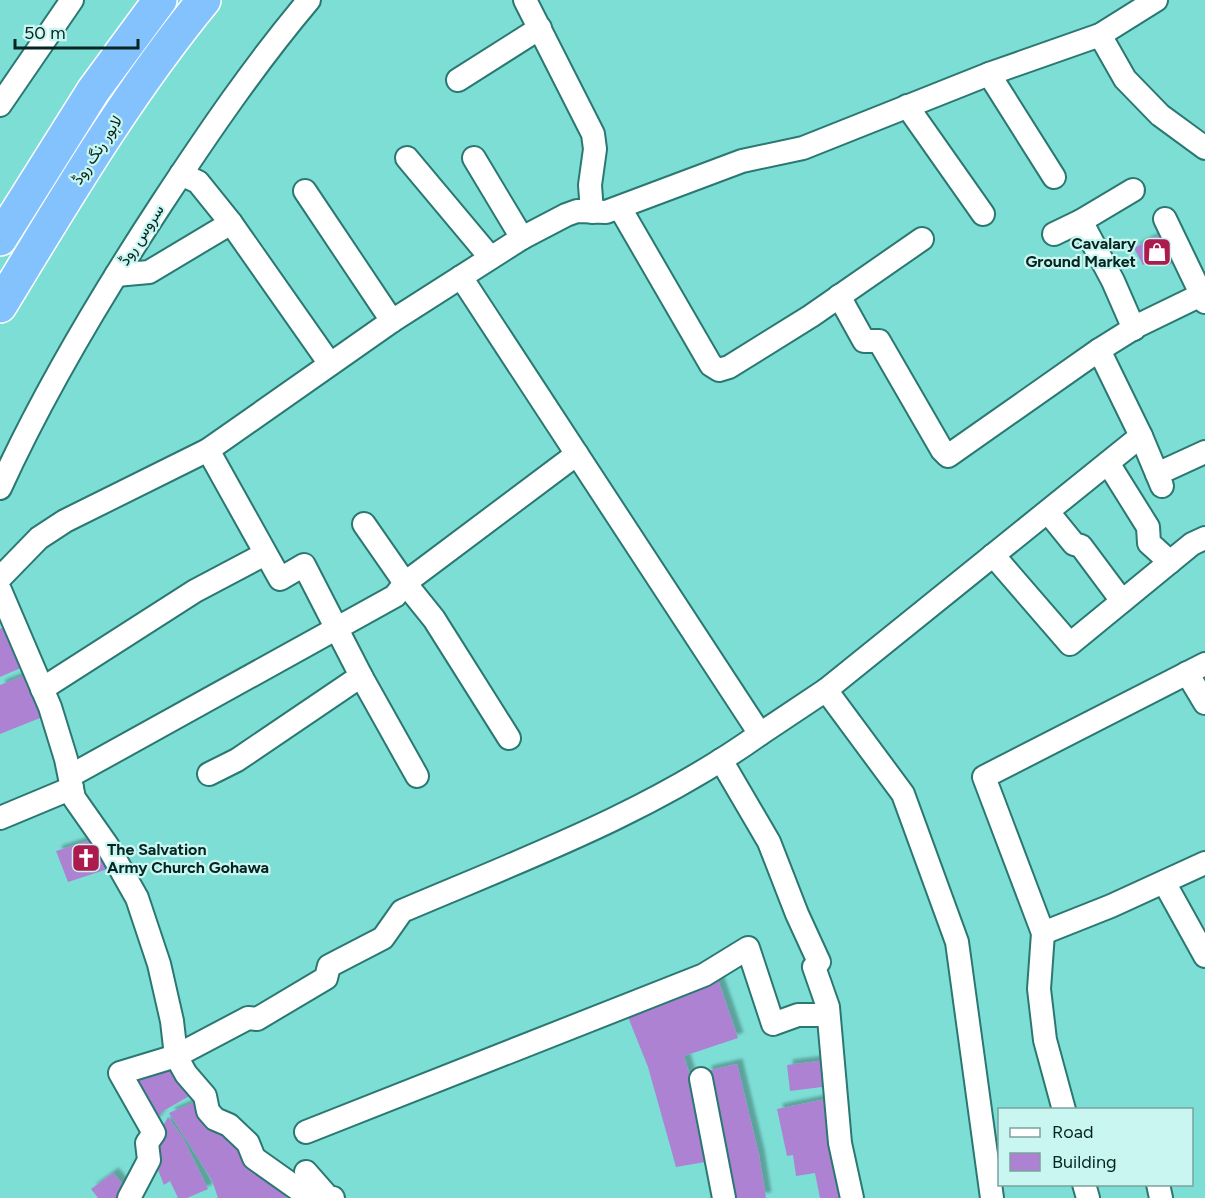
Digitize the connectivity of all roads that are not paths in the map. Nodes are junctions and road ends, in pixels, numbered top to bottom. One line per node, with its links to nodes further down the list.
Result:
1 (72, 0): 11 (street)
2 (160, 0): 28 (highway)
3 (204, 0): 35 (highway, لاہور رنگ روڈ)
4 (309, 0): 16 (street, سروس روڈ)
5 (525, 0): 7 (street)
6 (1156, 0): 8 (street)
7 (540, 28): 10 (street); 21 (street)
8 (1100, 35): 9 (street); 13 (street)
9 (989, 74): 12 (street); 17 (street)
10 (458, 80)
11 (0, 105)
12 (907, 106): 20 (street); 22 (street)
13 (1205, 148)
14 (406, 158): 30 (street)
15 (474, 158): 27 (street)
16 (181, 174): 25 (street); 31 (street, سروس روڈ)
17 (1054, 177)
18 (1133, 190): 24 (street)
19 (306, 191): 36 (street)
20 (620, 208): 21 (street); 33 (street)
21 (592, 212): 27 (street)
22 (982, 214)
23 (1165, 219): 34 (street)
24 (1081, 221): 26 (street); 37 (street)
25 (231, 223): 31 (street); 39 (street)
26 (1054, 234)
27 (522, 238): 30 (street)
28 (0, 239)
29 (922, 239): 33 (street)
30 (490, 257): 32 (street)
31 (116, 275): 45 (street, سروس روڈ)
32 (461, 277): 36 (street); 43 (street)
33 (839, 296): 38 (street)
34 (1204, 297): 37 (street)
35 (0, 306)
36 (392, 321): 39 (street)
37 (1134, 329): 38 (street)
38 (1099, 350): 40 (street)
39 (330, 364): 41 (street)
40 (1141, 436): 42 (street); 44 (street)
41 (208, 450): 49 (street); 52 (street)
42 (1205, 452)
43 (577, 454): 53 (street); 62 (street)
44 (1108, 463): 46 (street); 51 (street)
45 (0, 488)
46 (1048, 512): 50 (street); 55 (street)
47 (364, 524): 53 (street)
48 (1205, 538): 51 (street)
49 (265, 554): 56 (street); 59 (street)
50 (993, 555): 55 (street); 60 (street)
51 (1170, 562): 55 (street)
52 (0, 578)
53 (405, 583): 56 (street); 63 (street)
54 (0, 591): 59 (street)
55 (1122, 601)
56 (337, 628): 58 (street); 67 (street)
57 (1196, 668): 61 (street); 71 (street)
58 (361, 676): 65 (street); 66 (street)
59 (42, 689): 67 (street)
60 (826, 690): 62 (street); 84 (street)
61 (1205, 703)
62 (760, 734): 64 (street)
63 (509, 738)
64 (721, 760): 73 (street); 74 (street)
65 (209, 774)
66 (417, 776)
67 (71, 782): 68 (street); 74 (street)
68 (0, 818)
69 (1205, 863): 70 (street)
70 (1164, 882): 71 (street); 72 (street)
71 (1043, 933): 76 (street)
72 (1205, 956)
73 (828, 1015): 77 (street); 83 (street)
74 (176, 1056): 79 (street); 80 (street)
75 (701, 1079): 82 (street)
76 (1063, 1108)
77 (306, 1131)
78 (306, 1172): 79 (street)
79 (328, 1197): 81 (street)
80 (129, 1198)
81 (333, 1198)
82 (724, 1198)
83 (852, 1198)
84 (993, 1198)

